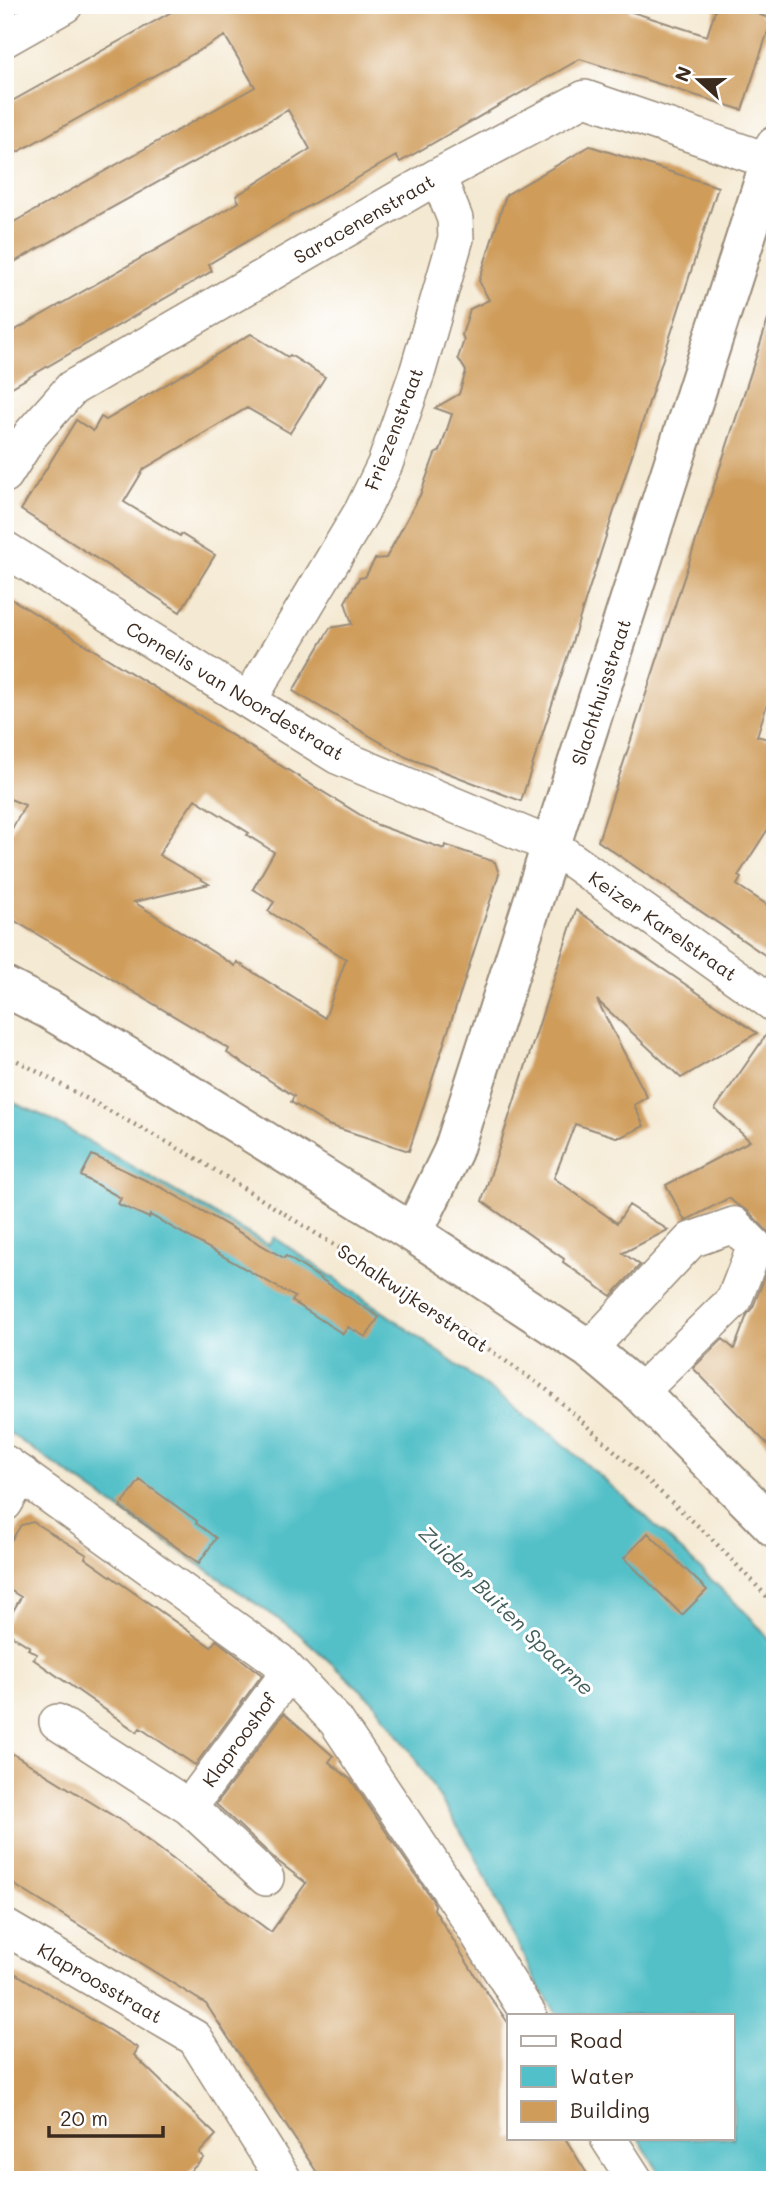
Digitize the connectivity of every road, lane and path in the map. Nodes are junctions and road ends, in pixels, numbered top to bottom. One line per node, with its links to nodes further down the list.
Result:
1 (65, 5): 2 (street)
2 (5, 39)
3 (773, 157): 4 (street, Saracenenstraat); 8 (street, Slachthuisstraat)
4 (438, 176): 5 (street, Saracenenstraat); 7 (street, Friezenstraat)
5 (5, 475)
6 (5, 550): 7 (street, Cornelis van Noordestraat)
7 (249, 700): 8 (street, Cornelis van Noordestraat)
8 (552, 846): 10 (street, Keizer Karelstraat); 12 (street, Slachthuisstraat)
9 (5, 987): 12 (street)
10 (775, 1005)
11 (5, 1054): 17 (path, Schalkwijkerstraat)
12 (413, 1233): 13 (street)
13 (589, 1349): 14 (street); 14 (street)
14 (640, 1392): 16 (street)
15 (11, 1480): 18 (street)
16 (775, 1528)
17 (775, 1605)
18 (289, 1672): 20 (street, Klaprooshof); 23 (street)
19 (57, 1722): 20 (street, Klaprooshof)
20 (189, 1807): 21 (street, Klaprooshof)
21 (266, 1878)
22 (5, 1927): 25 (street, Klaproosstraat)
23 (529, 2014)
24 (609, 2140): 26 (street)
25 (284, 2180)
26 (635, 2180)

